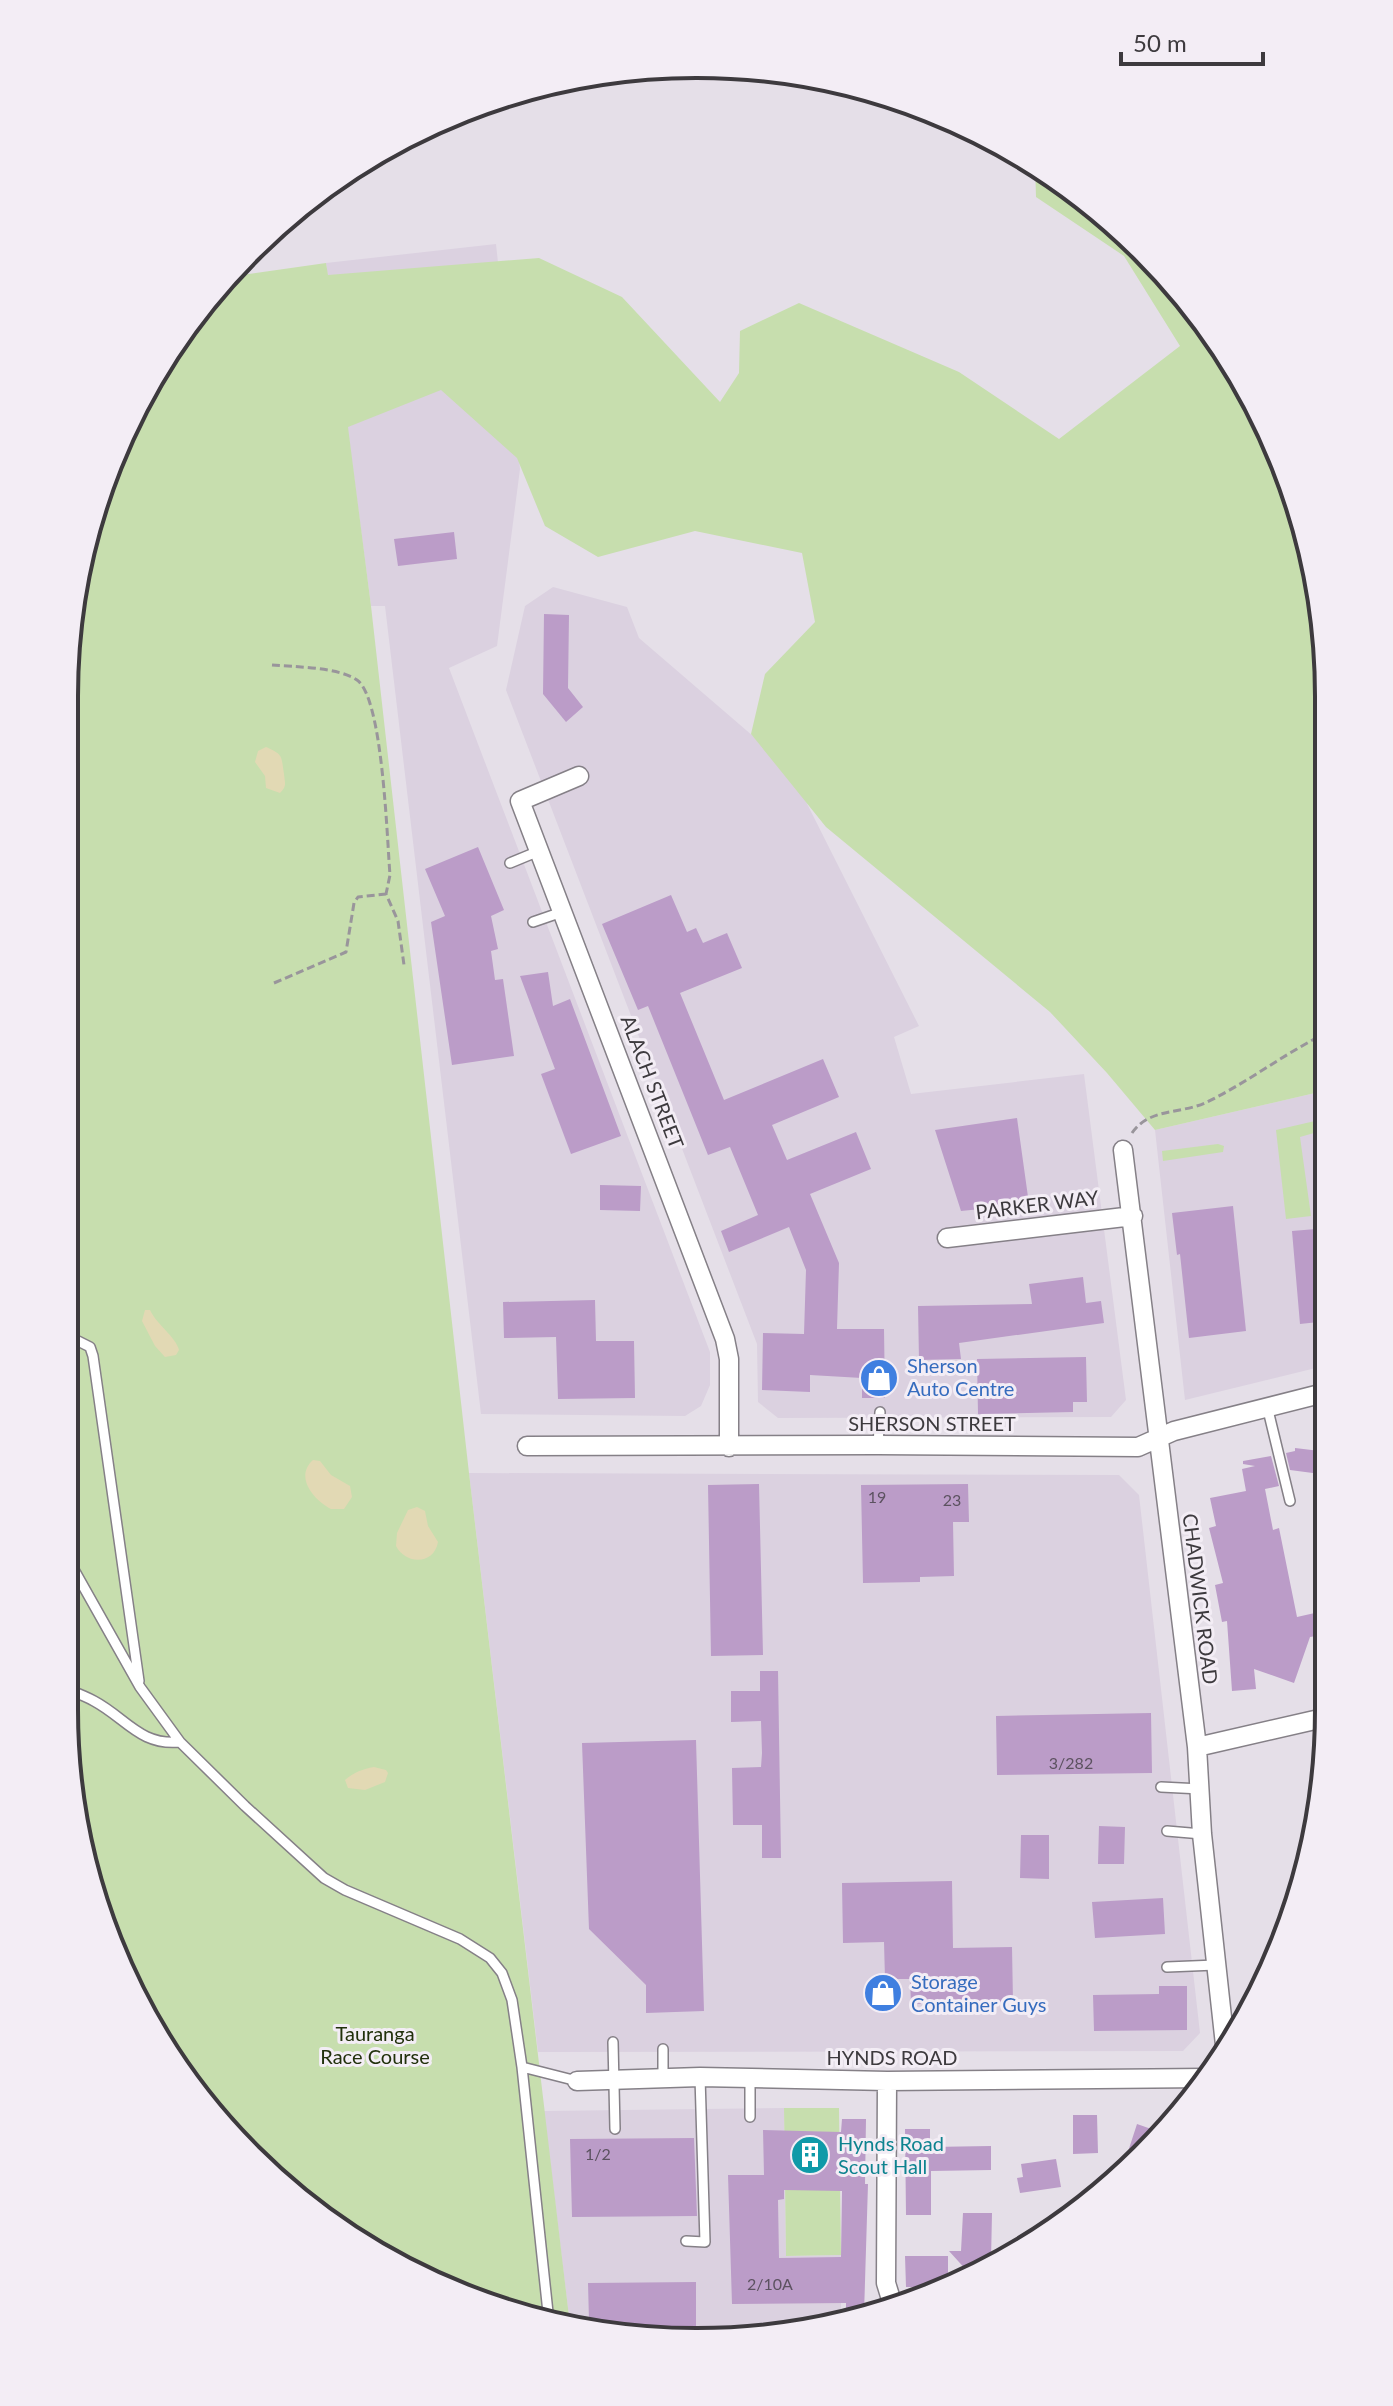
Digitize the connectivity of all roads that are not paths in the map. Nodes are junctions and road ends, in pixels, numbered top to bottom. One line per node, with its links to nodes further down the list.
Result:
1 (579, 776): 2 (street, ALACH STREET)
2 (539, 851): 3 (lane); 4 (street, ALACH STREET)
3 (510, 863)
4 (562, 912): 5 (lane); 16 (street, ALACH STREET)
5 (533, 922)
6 (1123, 1150): 7 (street, CHADWICK ROAD)
7 (1133, 1216): 8 (street, PARKER WAY); 13 (street, CHADWICK ROAD)
8 (947, 1238)
9 (78, 1341): 19 (lane)
10 (1315, 1395): 11 (street, SHERSON STREET)
11 (1267, 1406): 13 (street, SHERSON STREET); 17 (lane)
12 (880, 1412): 14 (lane)
13 (1157, 1438): 14 (street, SHERSON STREET); 23 (street, CHADWICK ROAD)
14 (878, 1445): 16 (street, SHERSON STREET)
15 (527, 1446): 16 (street, SHERSON STREET)
16 (729, 1447)
17 (1290, 1501)
18 (78, 1577): 19 (lane)
19 (140, 1687): 22 (lane)
20 (78, 1694): 22 (lane)
21 (1315, 1720): 23 (street)
22 (180, 1742): 33 (lane)
23 (1197, 1747): 25 (street, CHADWICK ROAD)
24 (1161, 1787): 25 (lane)
25 (1201, 1789): 27 (street, CHADWICK ROAD)
26 (1167, 1831): 27 (lane)
27 (1202, 1834): 28 (street, CHADWICK ROAD)
28 (1216, 1965): 29 (lane); 30 (street, CHADWICK ROAD)
29 (1167, 1967)
30 (1224, 2033)
31 (613, 2042): 38 (lane)
32 (663, 2049): 35 (lane)
33 (522, 2067): 39 (lane); 45 (lane)
34 (700, 2077): 35 (street, HYNDS ROAD); 36 (street, HYNDS ROAD); 43 (lane)
35 (663, 2078): 38 (street, HYNDS ROAD)
36 (750, 2078): 40 (street, HYNDS ROAD); 41 (lane)
37 (1193, 2078): 40 (street, HYNDS ROAD)
38 (616, 2080): 39 (street, HYNDS ROAD); 42 (lane)
39 (577, 2081)
40 (887, 2081): 44 (street)
41 (750, 2117)
42 (615, 2129)
43 (686, 2241)
44 (890, 2297)
45 (548, 2310)

